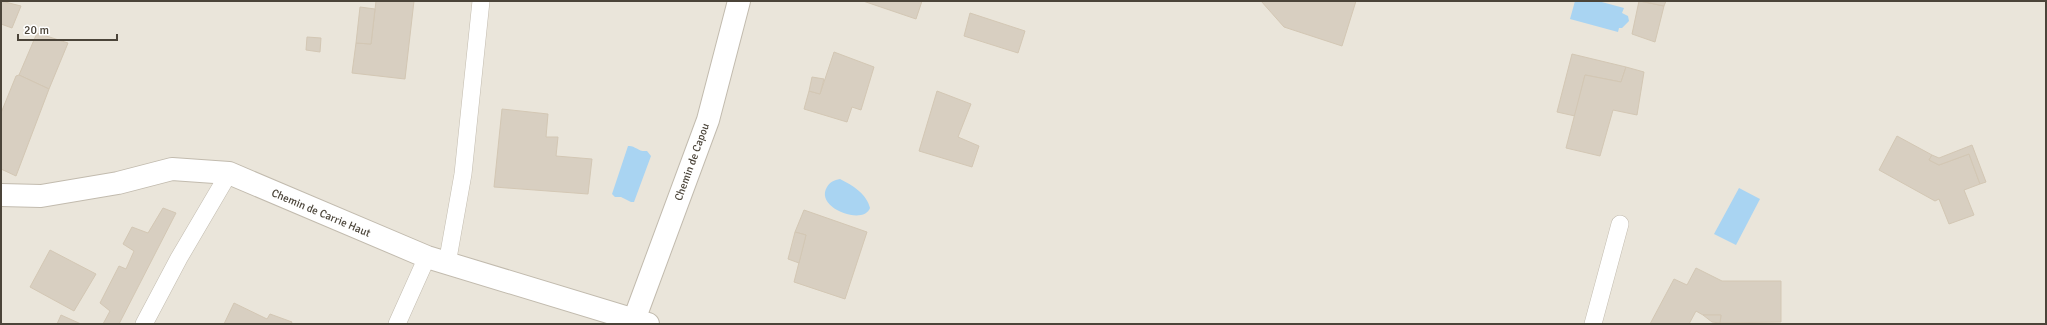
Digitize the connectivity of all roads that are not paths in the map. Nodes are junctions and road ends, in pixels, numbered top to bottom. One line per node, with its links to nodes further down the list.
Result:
1 (481, 1): 7 (lane)
2 (739, 1): 8 (street, Chemin de Capou)
3 (229, 173): 4 (street, Chemin de Carrie Haut); 6 (street, Chemin de Carrie Haut); 9 (lane)
4 (1, 196)
5 (1620, 224): 11 (lane)
6 (427, 257): 7 (street, Chemin de Carrie Haut); 10 (lane)
7 (447, 264): 8 (street, Chemin de Carrie Haut)
8 (641, 322)
9 (144, 324)
10 (397, 324)
11 (1592, 324)

